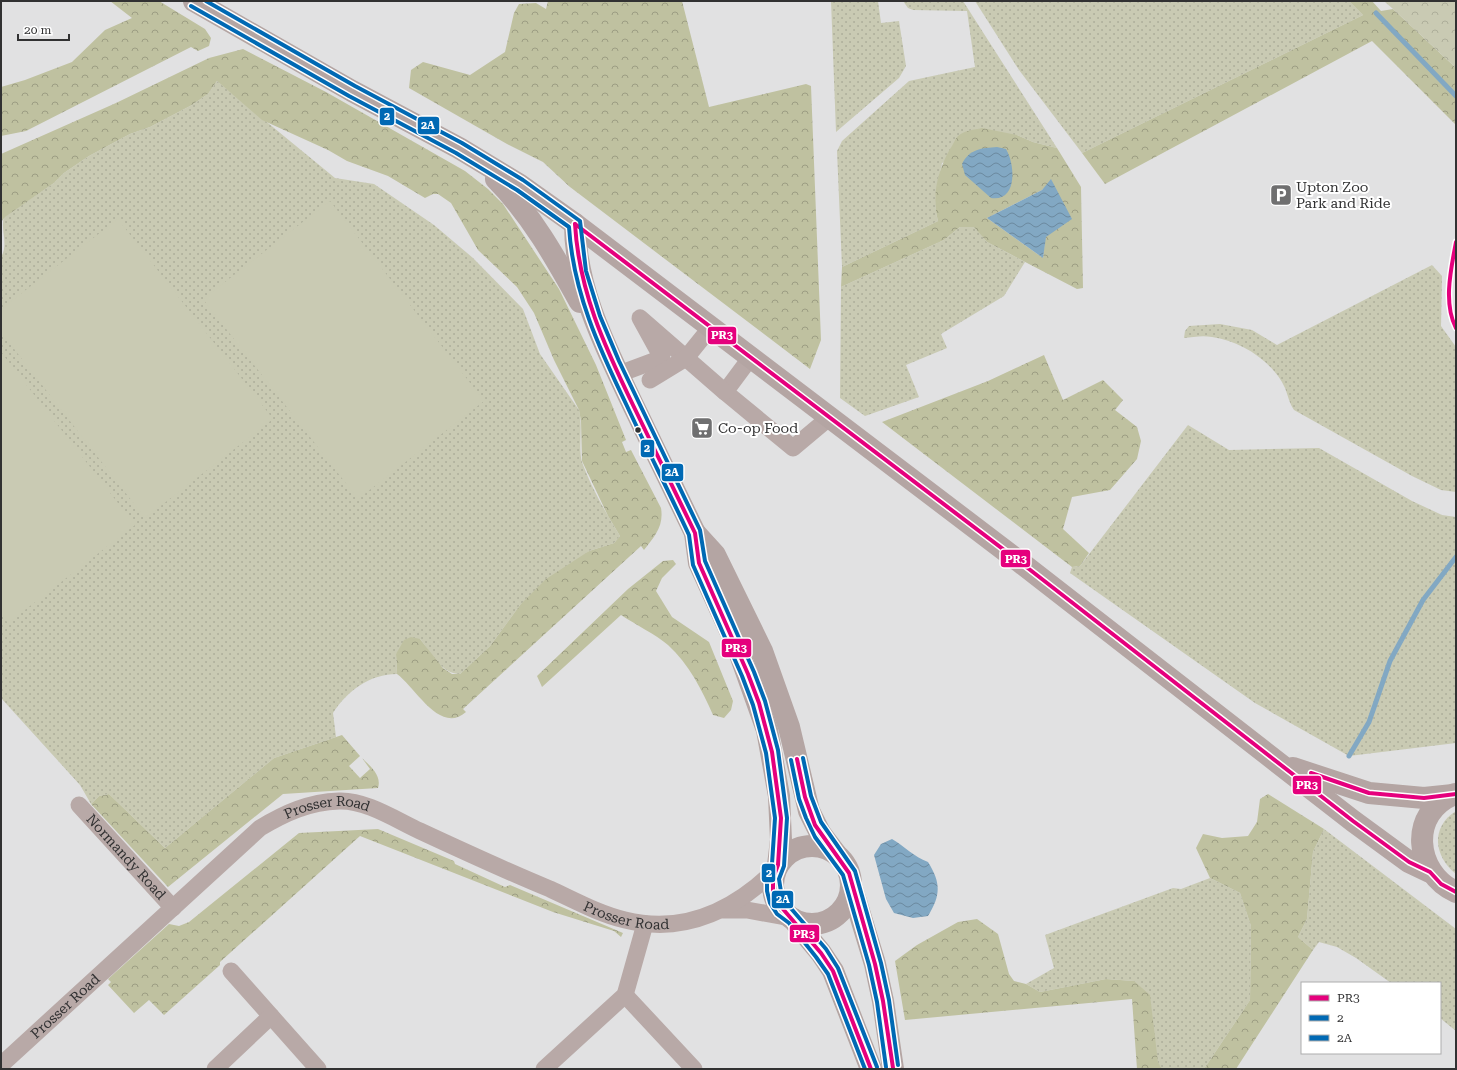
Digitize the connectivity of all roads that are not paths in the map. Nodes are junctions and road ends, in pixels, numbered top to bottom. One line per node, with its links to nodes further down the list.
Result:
1 (194, 1): 2 (highway)
2 (474, 157): 3 (highway); 5 (highway)
3 (575, 224): 4 (highway); 5 (highway)
4 (711, 327): 6 (highway); 7 (street)
5 (604, 344): 8 (highway)
6 (751, 357): 10 (street); 11 (highway)
7 (686, 358): 8 (street); 9 (street); 10 (street)
8 (618, 374): 12 (highway)
9 (650, 380)
10 (725, 392): 11 (street)
11 (830, 417): 13 (highway)
12 (695, 533): 16 (highway); 17 (highway)
13 (1278, 763): 14 (highway); 18 (highway)
14 (1454, 794): 18 (highway)
15 (79, 805): 21 (street, Normandy Road)
16 (836, 854): 17 (highway); 19 (highway)
17 (778, 867): 22 (street, Prosser Road); 23 (highway)
18 (1430, 872): 20 (highway)
19 (851, 885): 23 (highway); 34 (highway)
20 (1456, 892)
21 (173, 908): 24 (street, Prosser Road); 28 (street, Prosser Road)
22 (722, 910): 23 (street, Prosser Road); 24 (street, Prosser Road)
23 (792, 919): 33 (highway)
24 (645, 924): 26 (street)
25 (231, 971): 27 (street)
26 (625, 995): 31 (street); 32 (street)
27 (271, 1016): 29 (street); 30 (street)
28 (1, 1065)
29 (215, 1069)
30 (318, 1069)
31 (544, 1069)
32 (694, 1069)
33 (871, 1069)
34 (893, 1069)

